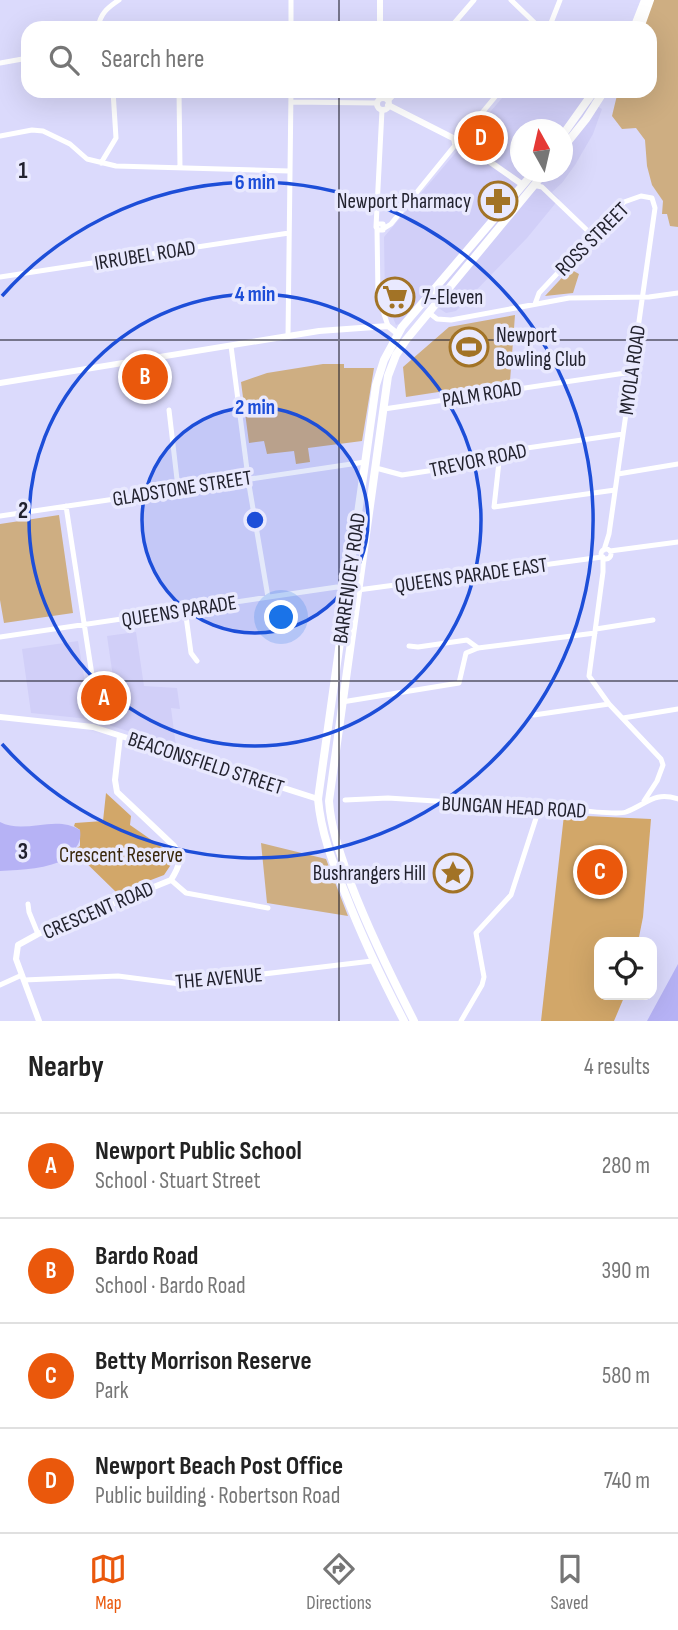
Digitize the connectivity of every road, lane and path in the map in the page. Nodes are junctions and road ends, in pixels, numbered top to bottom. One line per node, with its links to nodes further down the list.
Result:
1 (119, 0): 9 (street)
2 (291, 0): 10 (street)
3 (380, 0): 11 (street)
4 (474, 0): 12 (street)
5 (511, 0): 13 (street)
6 (560, 0): 14 (street)
7 (645, 0): 15 (main road)
8 (650, 0): 16 (main road)
9 (99, 21)
10 (291, 21)
11 (380, 21)
12 (456, 21)
13 (533, 21)
14 (552, 21)
15 (637, 21)
16 (642, 21)
17 (21, 59): 18 (street)
18 (0, 63)
19 (113, 98): 31 (street)
20 (179, 98): 32 (street)
21 (291, 98): 26 (street)
22 (494, 98): 30 (street)
23 (589, 98): 27 (main road)
24 (600, 98): 28 (main road)
25 (383, 101): 26 (street); 30 (street); 39 (street)
26 (291, 102): 33 (street)
27 (573, 121)
28 (573, 135)
29 (0, 136): 31 (street)
30 (459, 141): 36 (street); 39 (street)
31 (101, 163): 32 (street)
32 (180, 168): 33 (street)
33 (289, 172): 40 (street)
34 (526, 182): 36 (main road, BARRENJOEY ROAD)
35 (536, 182): 37 (main road, BARRENJOEY ROAD)
36 (523, 185): 44 (main road, BARRENJOEY ROAD)
37 (533, 185): 41 (street); 48 (main road, BARRENJOEY ROAD)
38 (655, 205): 41 (street, ROSS STREET); 45 (street, MYOLA ROAD)
39 (381, 227): 49 (street)
40 (289, 233): 42 (street, IRRUBEL ROAD); 51 (street)
41 (592, 236): 46 (street, ROSS STREET)
42 (0, 277)
43 (678, 293): 45 (street)
44 (427, 296): 47 (main road, BARRENJOEY ROAD); 48 (main road)
45 (642, 297): 46 (street); 54 (street, MYOLA ROAD)
46 (536, 304): 48 (street)
47 (414, 312): 48 (main road); 50 (main road, BARRENJOEY ROAD)
48 (428, 312): 52 (main road, BARRENJOEY ROAD)
49 (388, 326): 50 (street); 51 (street)
50 (398, 334): 52 (main road); 56 (main road, BARRENJOEY ROAD)
51 (288, 336): 53 (street)
52 (406, 340): 57 (main road, BARRENJOEY ROAD)
53 (231, 346): 55 (street); 65 (street)
54 (632, 372): 57 (street, PALM ROAD); 59 (street, MYOLA ROAD)
55 (0, 383)
56 (373, 408): 57 (main road, PALM ROAD); 61 (main road, BARRENJOEY ROAD)
57 (384, 409): 63 (main road, BARRENJOEY ROAD)
58 (169, 410): 66 (street)
59 (623, 434): 60 (street, TREVOR ROAD); 64 (street, MYOLA ROAD)
60 (500, 453): 63 (street, TREVOR ROAD); 67 (street)
61 (365, 462): 63 (main road); 65 (street, GLADSTONE STREET); 72 (main road, BARRENJOEY ROAD)
62 (678, 464): 64 (street)
63 (376, 468): 73 (main road, BARRENJOEY ROAD)
64 (618, 474): 67 (street, MYOLA ROAD)
65 (249, 478): 66 (street, GLADSTONE STREET); 74 (street)
66 (178, 488): 68 (street, GLADSTONE STREET)
67 (615, 490): 71 (street, MYOLA ROAD)
68 (66, 506): 69 (street, GLADSTONE STREET); 77 (street)
69 (0, 516)
70 (678, 542): 71 (street, QUEENS PARADE EAST)
71 (606, 554): 73 (street, QUEENS PARADE EAST); 78 (street, MYOLA ROAD)
72 (348, 588): 73 (main road, QUEENS PARADE); 74 (street, QUEENS PARADE); 91 (main road, BARRENJOEY ROAD)
73 (358, 590): 84 (main road, BARRENJOEY ROAD)
74 (268, 597): 75 (street, QUEENS PARADE)
75 (185, 609): 77 (street, QUEENS PARADE); 82 (street)
76 (653, 620): 78 (street)
77 (84, 625): 79 (street, QUEENS PARADE); 83 (street)
78 (595, 631): 81 (street); 85 (street, MYOLA ROAD)
79 (0, 637)
80 (409, 646): 81 (street)
81 (478, 648): 84 (street)
82 (197, 661)
83 (92, 676)
84 (342, 702): 94 (main road, BARRENJOEY ROAD)
85 (609, 704): 87 (street); 89 (street, MYOLA ROAD)
86 (678, 709): 89 (street)
87 (534, 715)
88 (0, 717): 90 (street, BEACONSFIELD STREET)
89 (623, 718): 95 (street, MYOLA ROAD)
90 (120, 736): 91 (street, BEACONSFIELD STREET); 97 (street, CRESCENT ROAD)
91 (318, 799): 94 (main road, BEACONSFIELD STREET); 101 (main road, BARRENJOEY ROAD)
92 (678, 799): 95 (street, BUNGAN HEAD ROAD)
93 (345, 800): 96 (street, BUNGAN HEAD ROAD)
94 (328, 801): 106 (main road, BARRENJOEY ROAD)
95 (643, 803): 96 (street, BUNGAN HEAD ROAD)
96 (538, 812): 107 (street)
97 (171, 880): 99 (street); 100 (street, CRESCENT ROAD)
98 (28, 904): 100 (street)
99 (268, 908)
100 (37, 934): 102 (street, CRESCENT ROAD)
101 (372, 961): 102 (street, THE AVENUE); 105 (main road, BARRENJOEY ROAD)
102 (23, 978): 103 (street, THE AVENUE); 104 (street, CRESCENT ROAD)
103 (0, 985)
104 (39, 1021)
105 (404, 1021)
106 (414, 1021)
107 (461, 1021)

